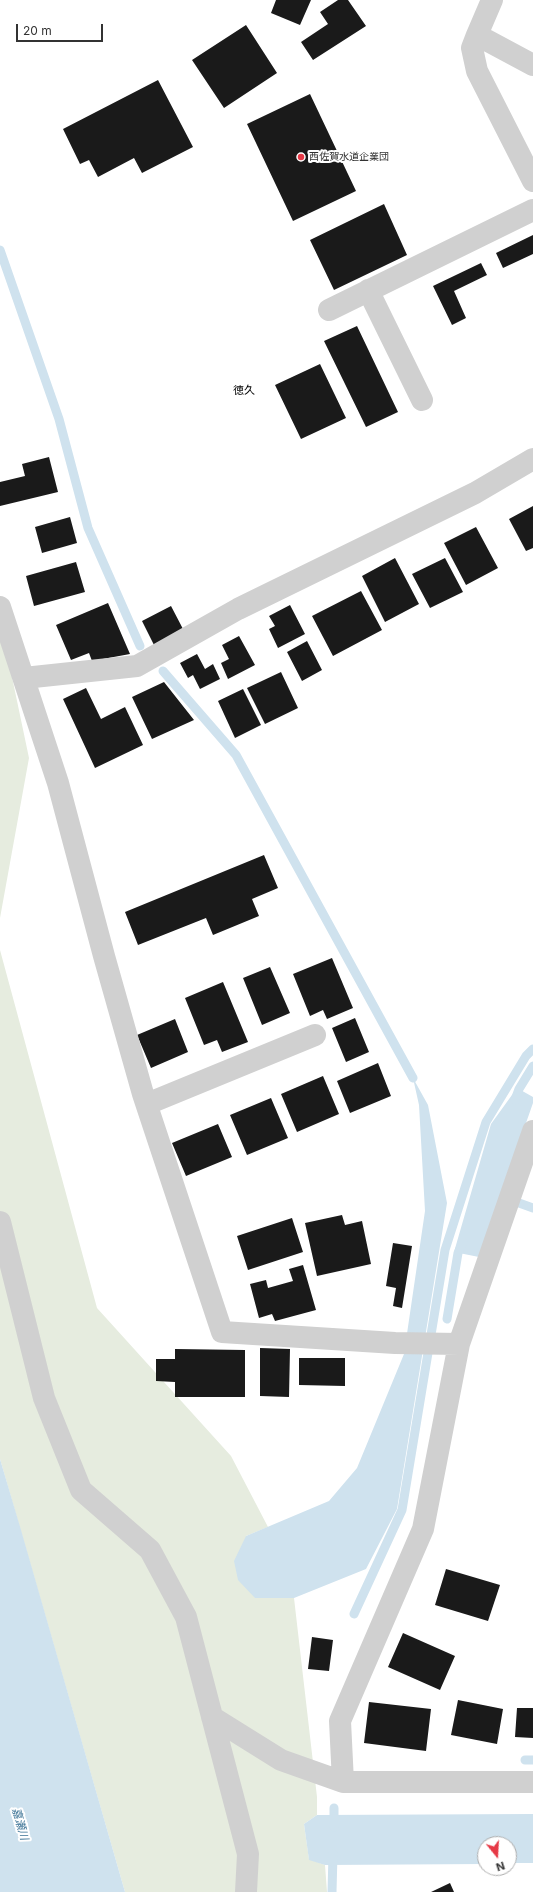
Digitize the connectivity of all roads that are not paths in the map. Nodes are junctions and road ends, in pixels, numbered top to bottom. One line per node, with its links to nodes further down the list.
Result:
1 (492, 0): 2 (street)
2 (478, 35): 3 (street); 4 (street)
3 (533, 66)
4 (533, 181)
5 (533, 210): 6 (street)
6 (368, 290): 7 (street); 8 (street)
7 (329, 310)
8 (422, 400)
9 (533, 459): 11 (street)
10 (0, 607): 11 (street)
11 (24, 678): 13 (street)
12 (315, 1035): 13 (street)
13 (147, 1104): 16 (street)
14 (533, 1132): 16 (street)
15 (0, 1222): 17 (street)
16 (459, 1344): 18 (street)
17 (212, 1716): 18 (street); 20 (street)
18 (343, 1782): 19 (street)
19 (533, 1782)
20 (246, 1892)

